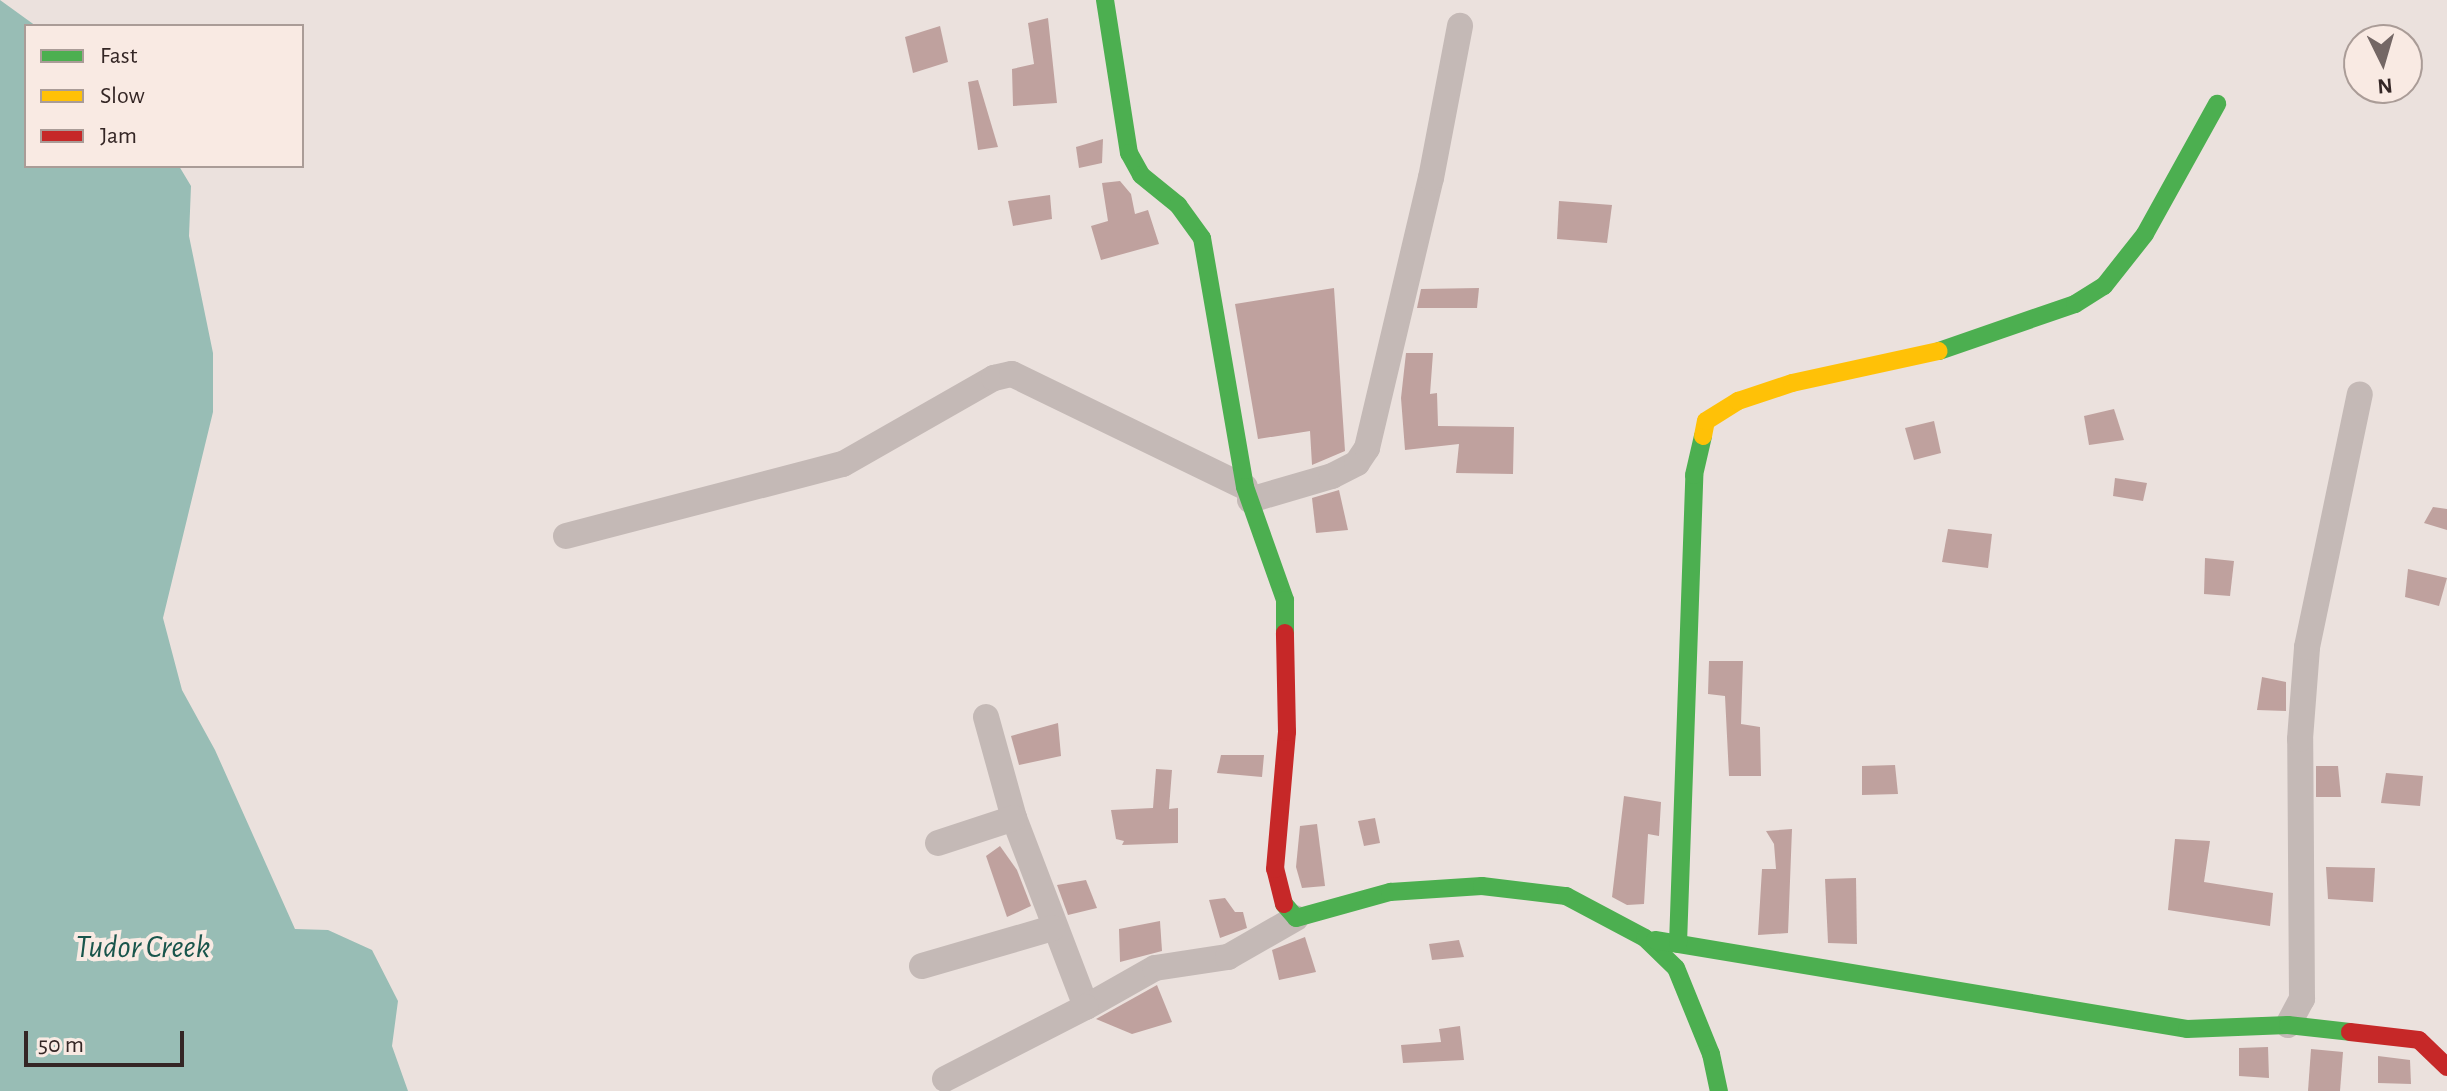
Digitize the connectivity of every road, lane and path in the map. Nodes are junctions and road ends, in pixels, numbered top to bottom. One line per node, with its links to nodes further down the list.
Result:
1 (1105, 0): 5 (street)
2 (1460, 26): 5 (street)
3 (2217, 104): 13 (street)
4 (2360, 394): 16 (street)
5 (1248, 493): 6 (street); 10 (street)
6 (566, 536)
7 (986, 717): 8 (street)
8 (1014, 818): 9 (street); 11 (street)
9 (938, 843)
10 (1296, 918): 12 (street); 15 (street)
11 (1053, 928): 14 (street); 15 (street)
12 (1645, 938): 13 (street); 19 (street)
13 (1678, 944): 16 (street)
14 (922, 966)
15 (1086, 1007): 18 (street)
16 (2288, 1025): 17 (street)
17 (2447, 1067)
18 (945, 1079)
19 (1719, 1091)

